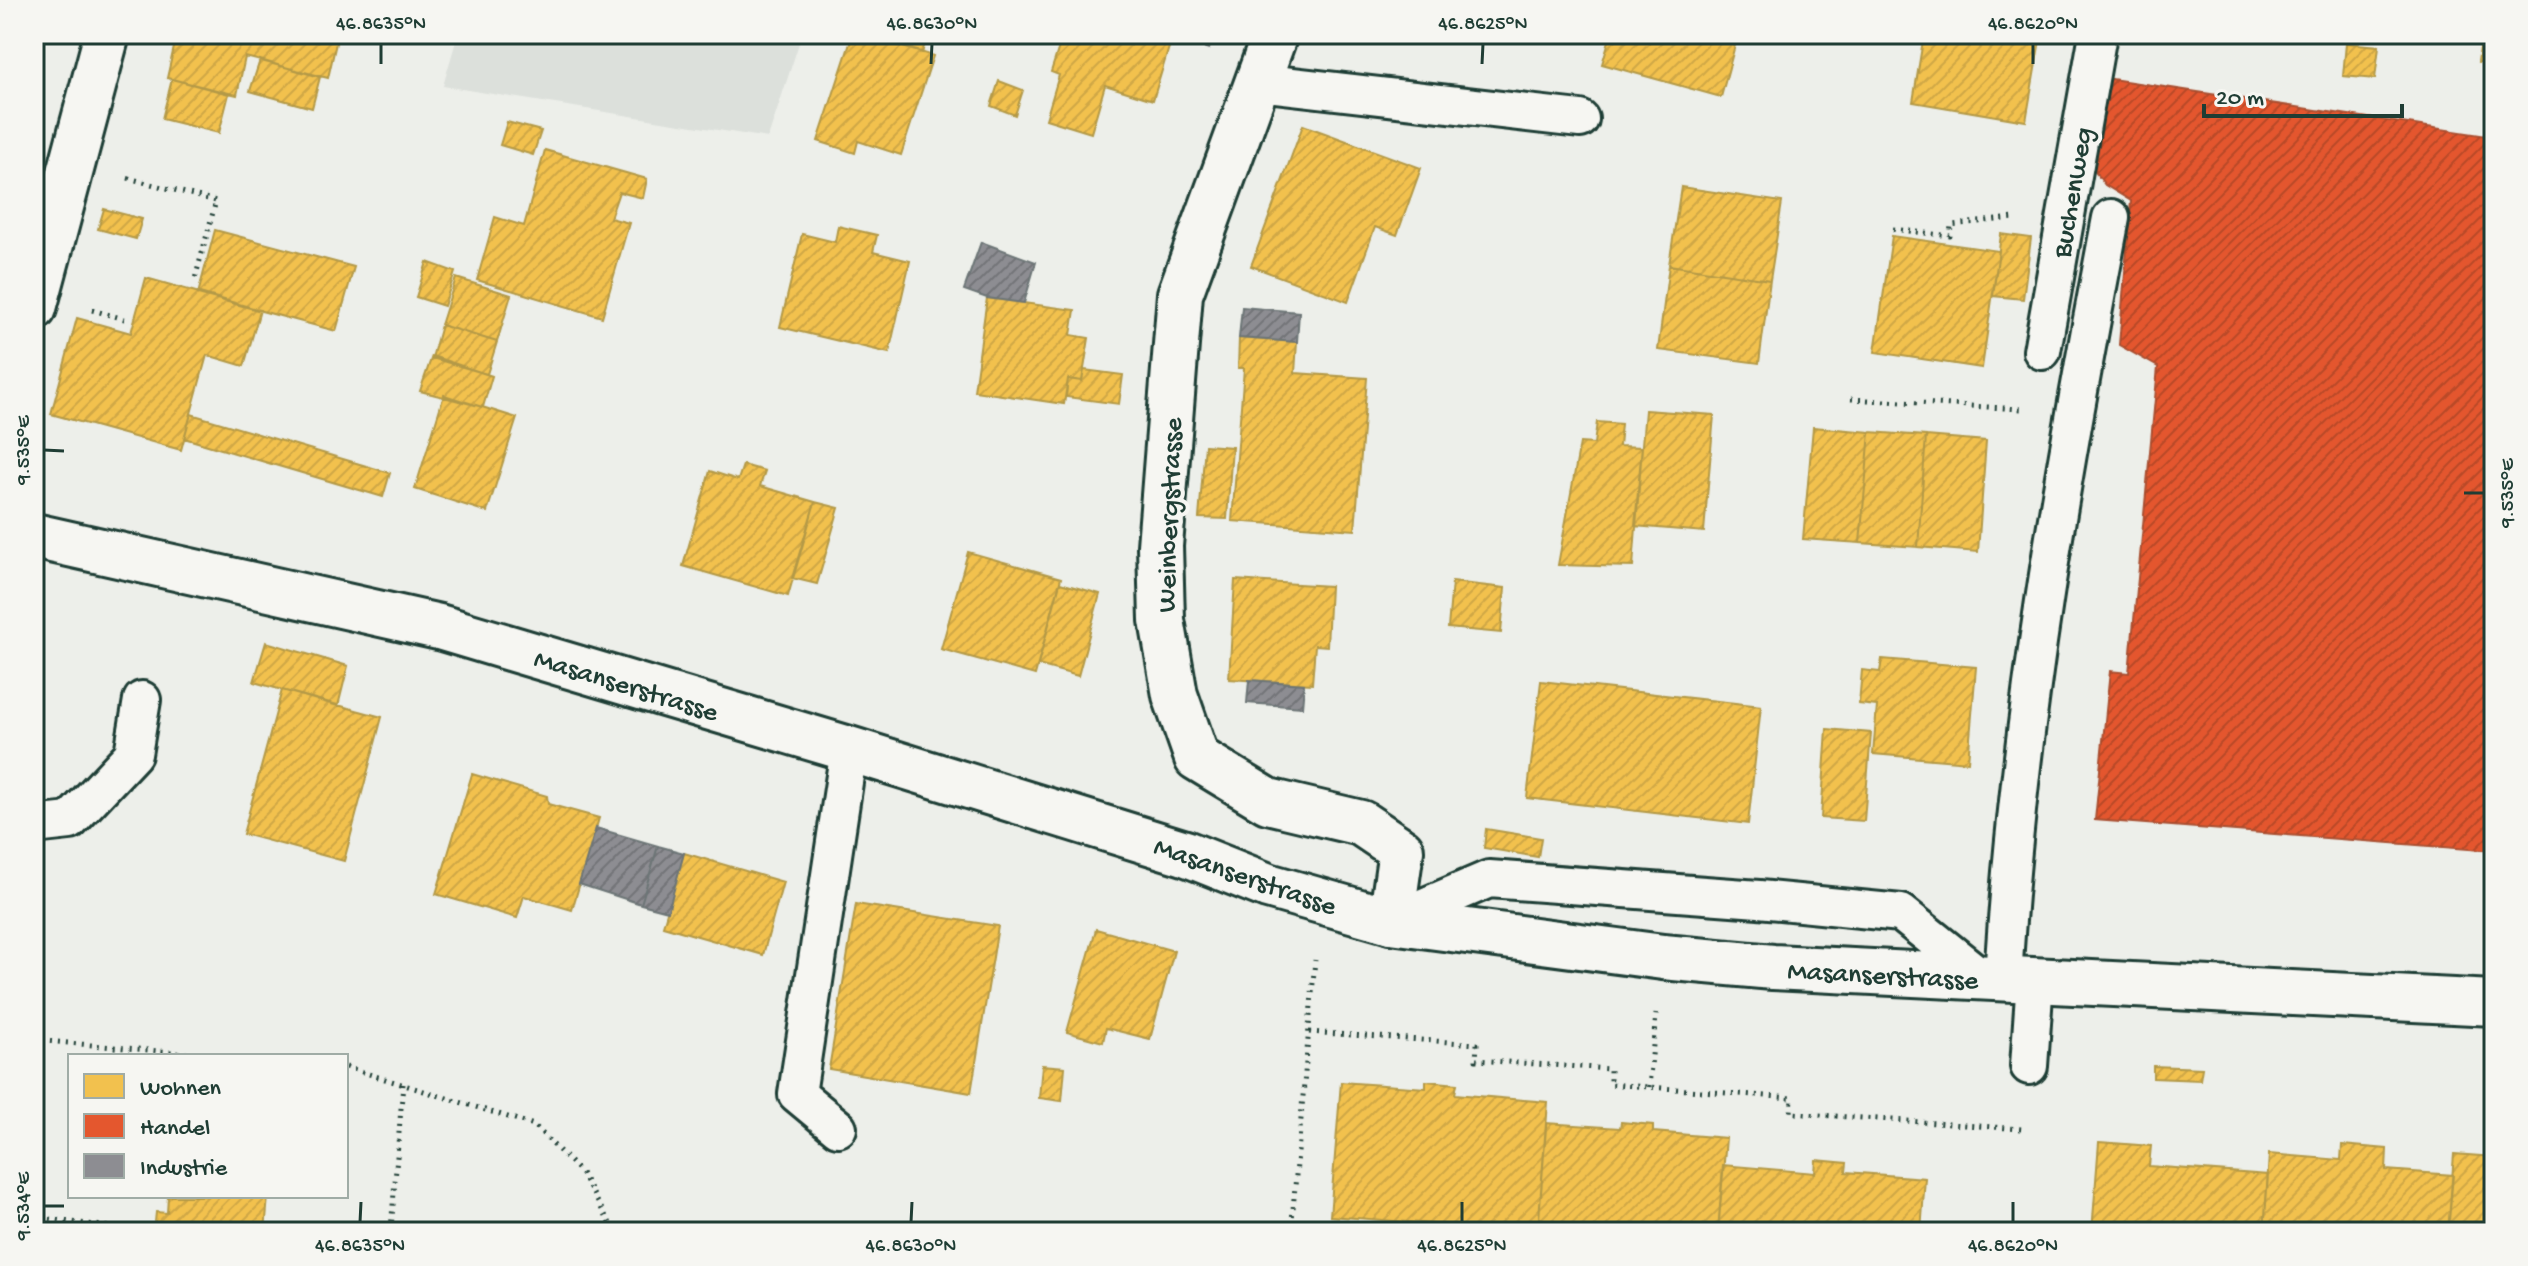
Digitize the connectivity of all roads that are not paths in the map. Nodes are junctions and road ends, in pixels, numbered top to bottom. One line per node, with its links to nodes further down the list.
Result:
1 (107, 34): 7 (main road)
2 (1275, 34): 4 (main road, Weinbergstrasse)
3 (2098, 34): 8 (lane, Buchenweg)
4 (1257, 82): 5 (lane); 13 (main road, Weinbergstrasse)
5 (1580, 119)
6 (2111, 218): 14 (lane)
7 (34, 308)
8 (2042, 351)
9 (34, 536): 11 (main road, Masanserstrasse)
10 (142, 700): 12 (lane)
11 (849, 749): 13 (main road, Masanserstrasse); 17 (lane)
12 (34, 825)
13 (1391, 921): 14 (main road, Masanserstrasse); 14 (lane)
14 (2006, 979): 15 (main road, Masanserstrasse); 16 (lane)
15 (2494, 1003)
16 (2029, 1066)
17 (838, 1128)

